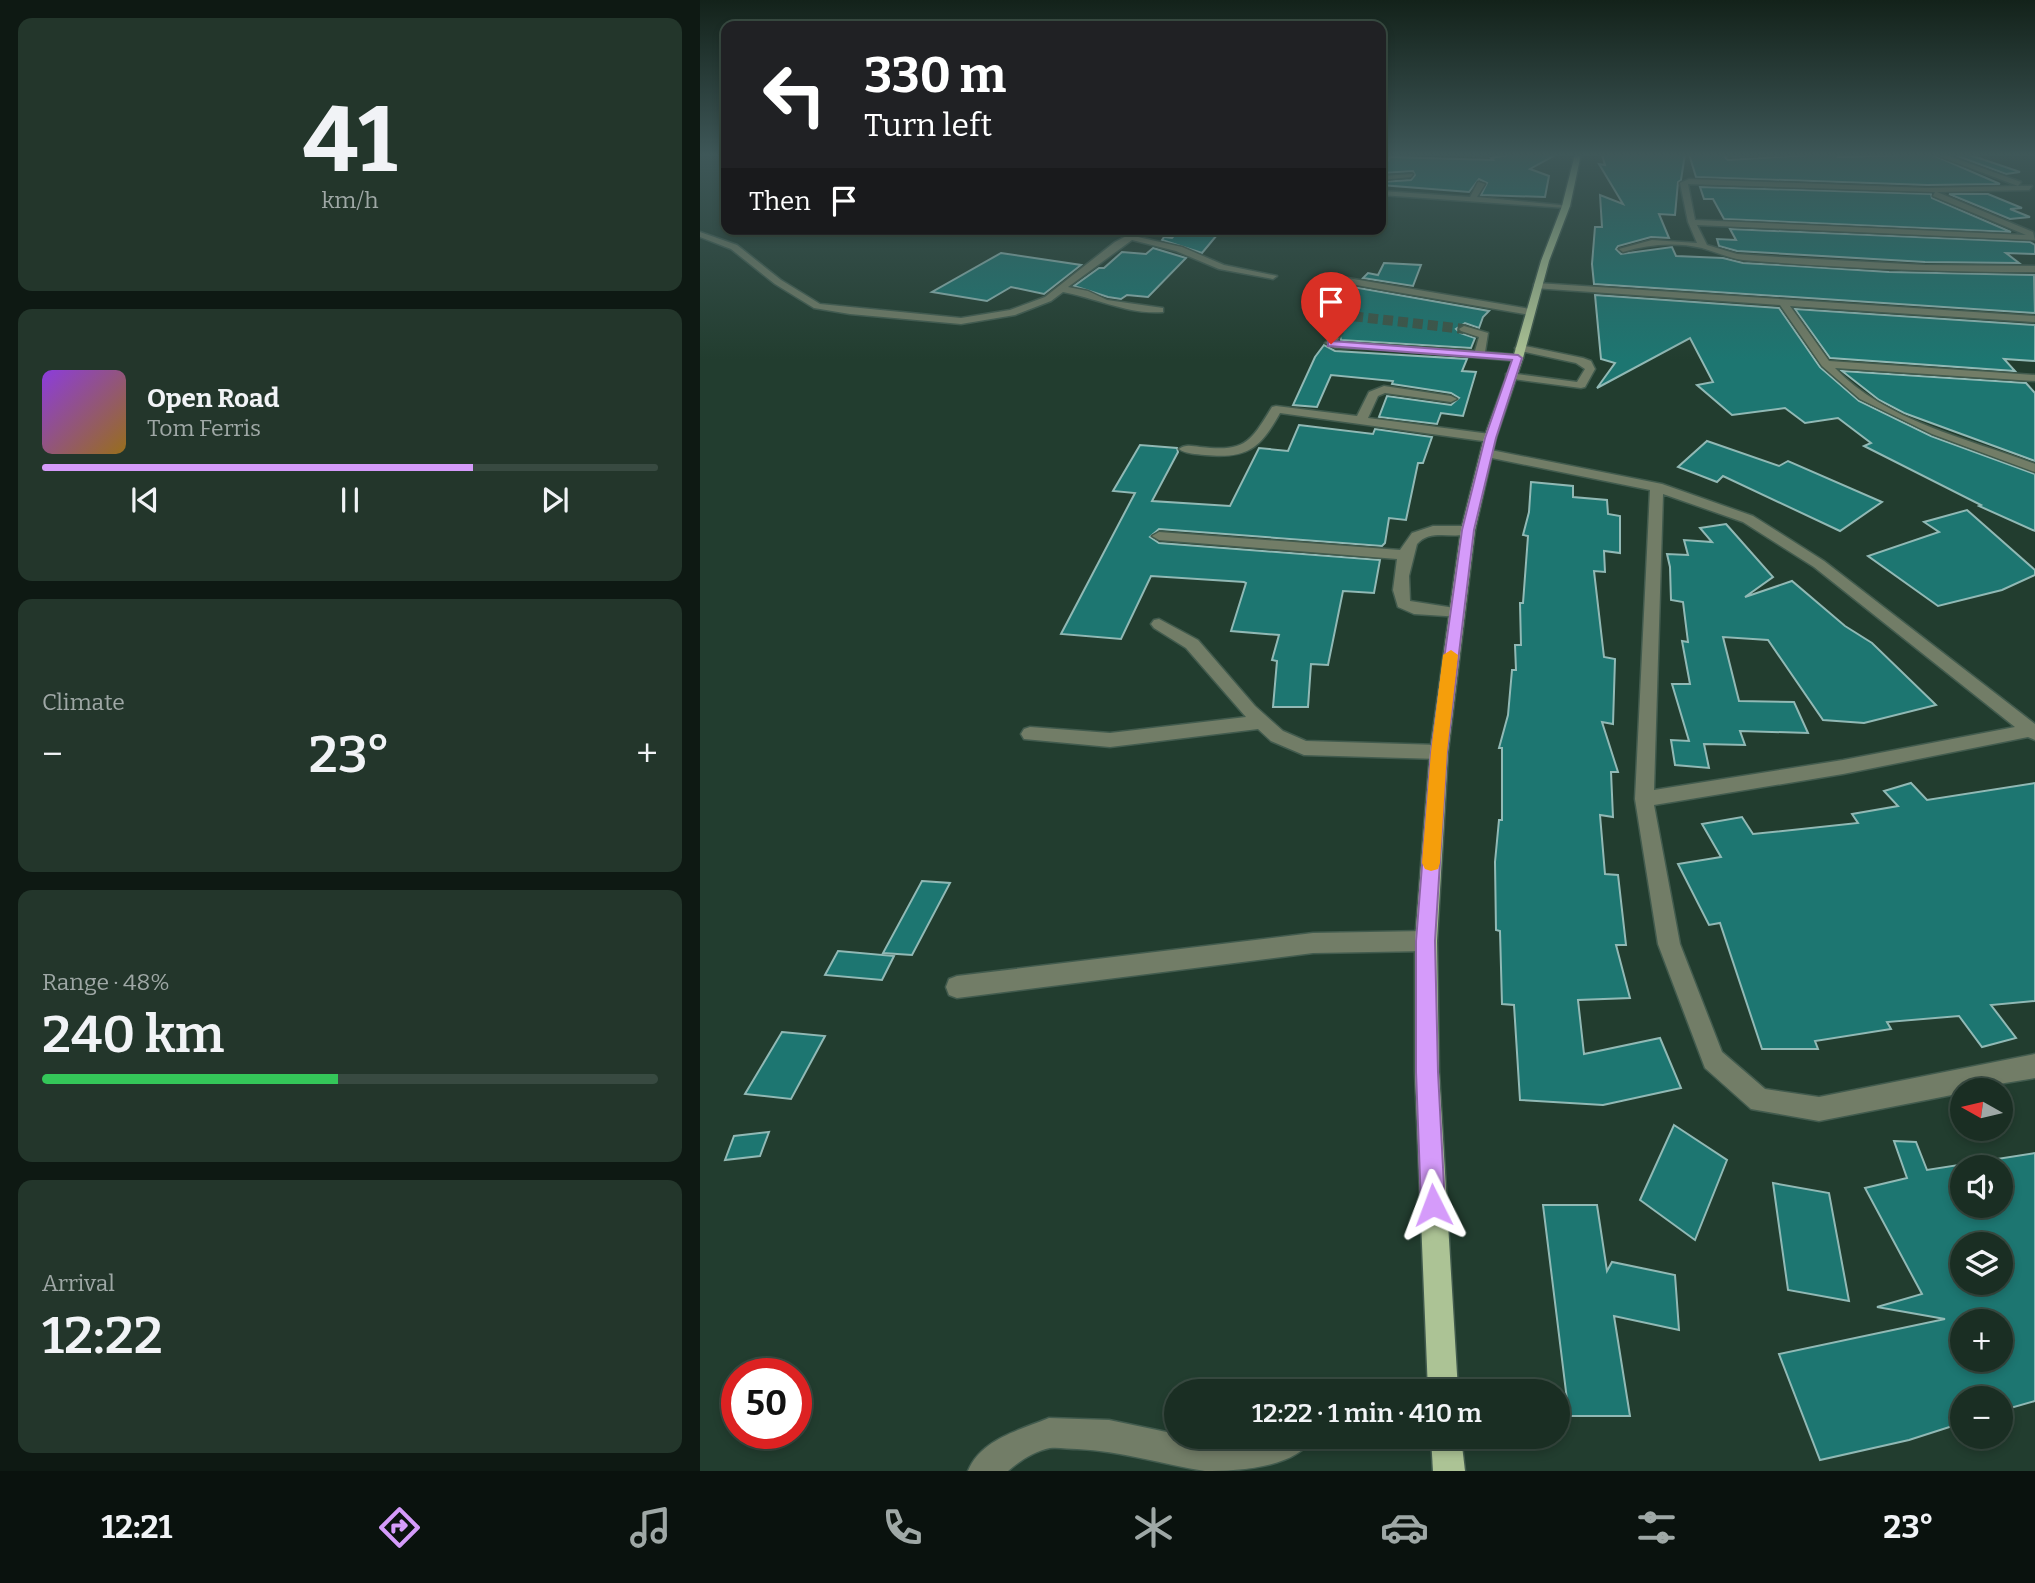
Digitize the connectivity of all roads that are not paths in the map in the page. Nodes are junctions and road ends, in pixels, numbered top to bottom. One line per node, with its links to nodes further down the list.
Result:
1 (1692, 222): 9 (street)
2 (1560, 223): 14 (main road)
3 (1707, 223): 8 (street)
4 (2002, 223): 8 (street)
5 (700, 234): 15 (street)
6 (1134, 235): 7 (street)
7 (1130, 237): 12 (street); 15 (street)
8 (2035, 237)
9 (1703, 246): 10 (street); 11 (street)
10 (1623, 249)
11 (2035, 269)
12 (1273, 276)
13 (1324, 277): 18 (street)
14 (1537, 286): 16 (street); 18 (main road)
15 (1062, 289): 17 (street)
16 (1783, 302): 19 (street); 24 (street)
17 (1160, 310)
18 (1530, 313): 22 (main road)
19 (2035, 318)
20 (1464, 329): 23 (street)
21 (1334, 338): 23 (street)
22 (1519, 353): 23 (street); 25 (main road); 25 (street)
23 (1480, 354)
24 (1826, 364): 26 (street); 31 (street)
25 (1510, 376): 29 (main road)
26 (2035, 377)
27 (1451, 399): 28 (street)
28 (1360, 422): 29 (street); 30 (street)
29 (1488, 445): 32 (street); 33 (main road)
30 (1185, 449)
31 (2035, 468)
32 (1657, 487): 39 (street); 42 (street)
33 (1468, 530): 35 (street); 36 (main road)
34 (1159, 536): 35 (street)
35 (1404, 555): 36 (street)
36 (1456, 613): 41 (main road)
37 (1159, 624): 38 (street)
38 (1261, 722): 40 (street); 41 (street)
39 (2034, 732): 42 (street)
40 (1030, 734)
41 (1439, 752): 43 (main road)
42 (1644, 799): 45 (street)
43 (1426, 941): 44 (street); 46 (main road)
44 (957, 987)
45 (2035, 1066)
46 (1440, 1379)
47 (1164, 1446): 51 (street)
48 (1176, 1449): 49 (street)
49 (1276, 1449)
50 (1447, 1449): 52 (main road)
51 (984, 1471)
52 (1449, 1471)

